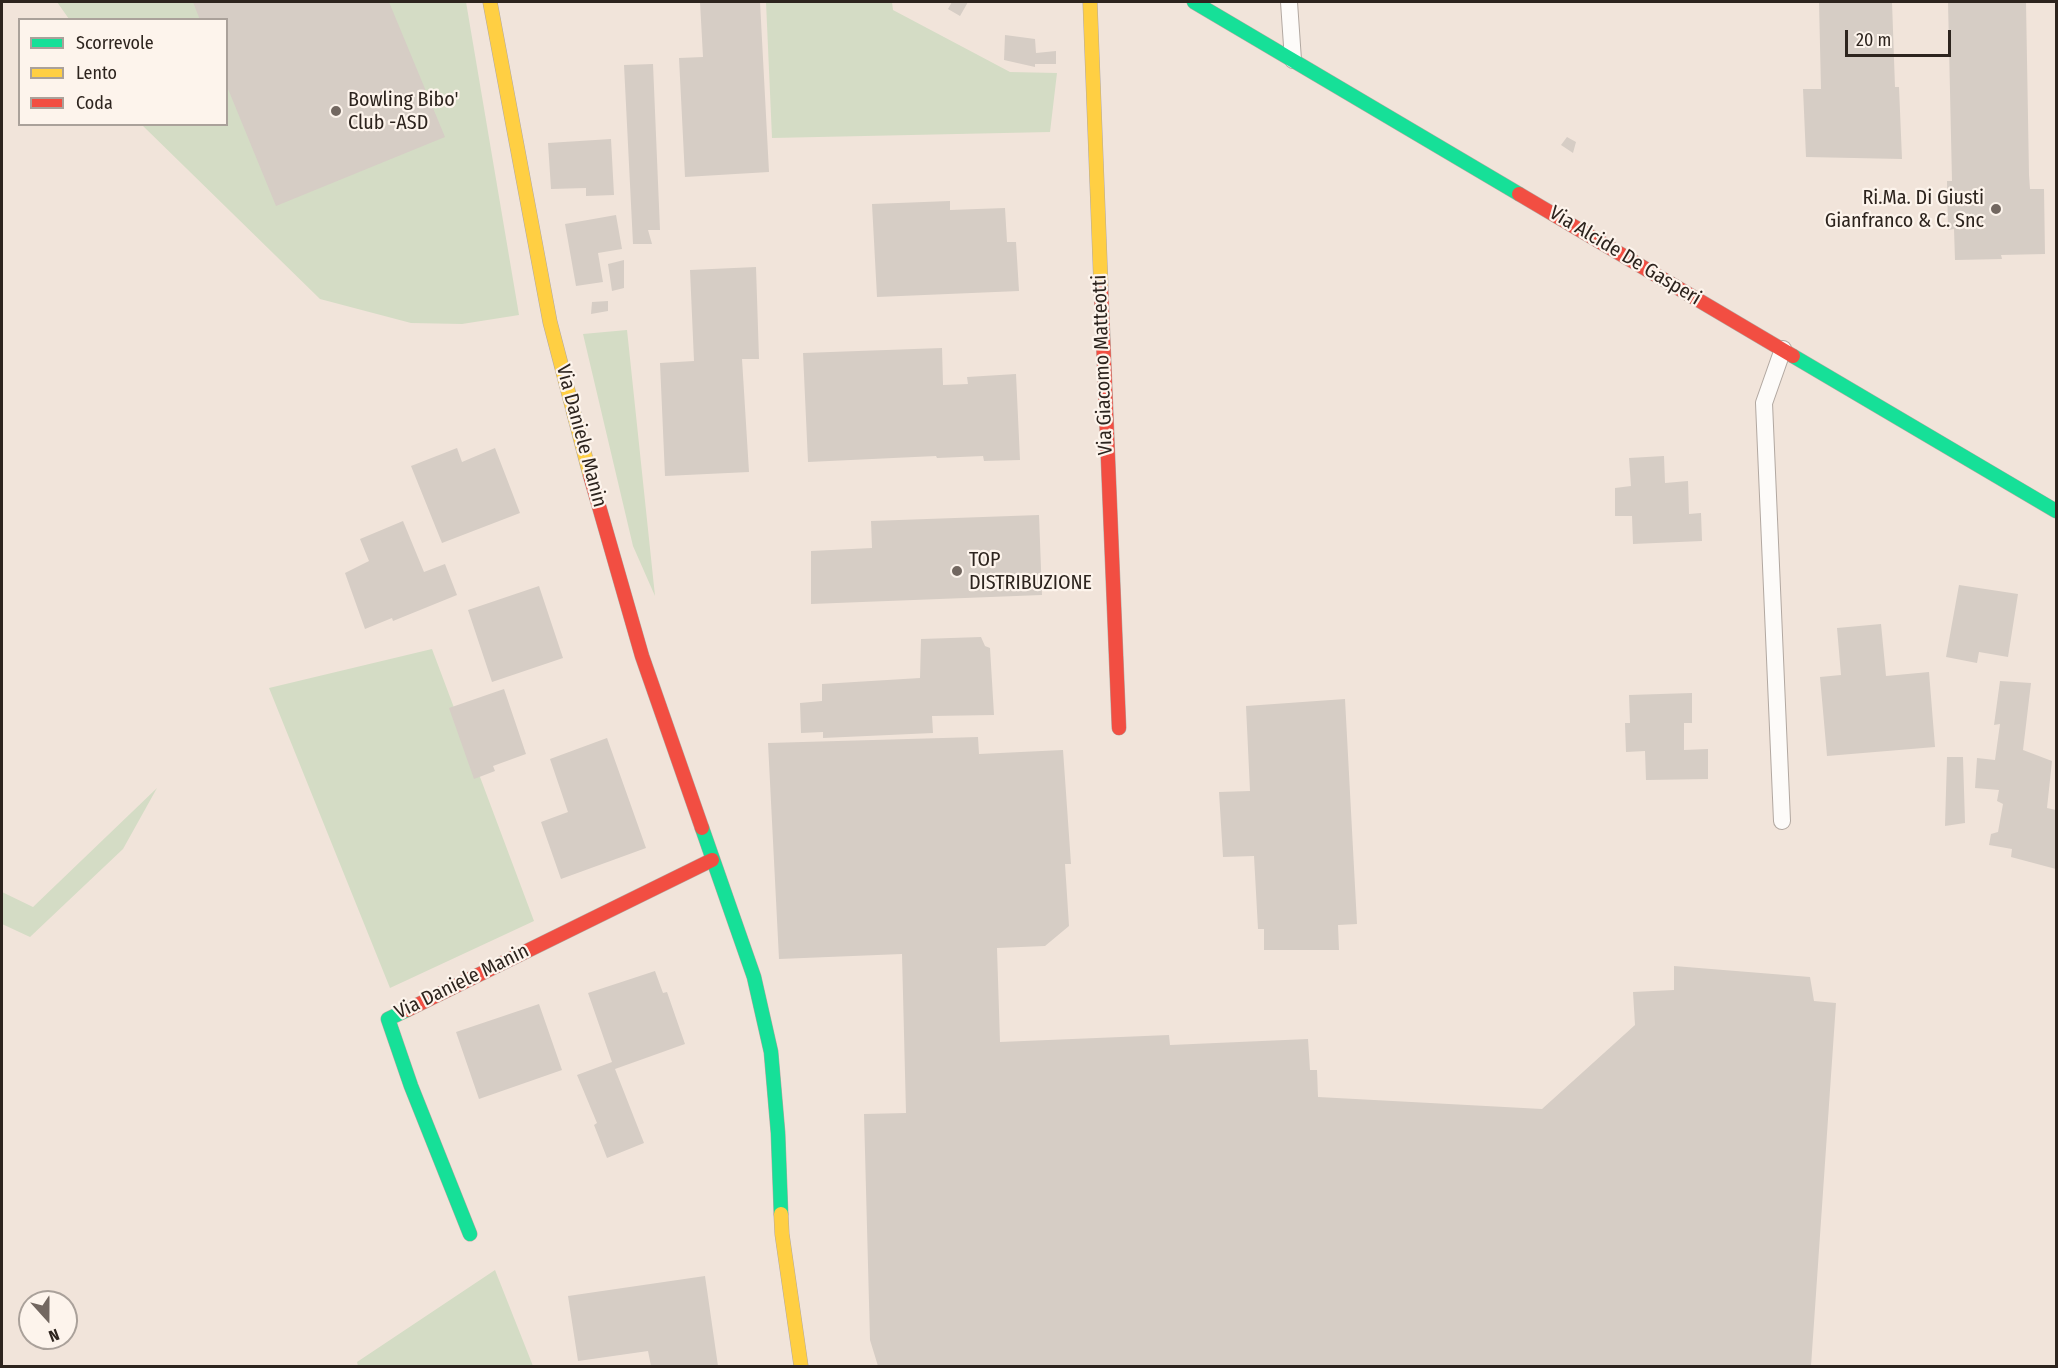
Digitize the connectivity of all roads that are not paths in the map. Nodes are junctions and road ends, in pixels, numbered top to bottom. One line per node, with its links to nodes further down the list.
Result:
1 (490, 2): 10 (street, Via Daniele Manin)
2 (1090, 2): 8 (street, Via Giacomo Matteotti)
3 (1194, 2): 5 (street, Via Alcide De Gasperi)
4 (1289, 2): 5 (lane)
5 (1293, 60): 6 (street, Via Alcide De Gasperi)
6 (1783, 349): 7 (street, Via Alcide De Gasperi); 9 (lane)
7 (2056, 511)
8 (1119, 728)
9 (1782, 821)
10 (712, 860): 11 (street, Via Daniele Manin); 12 (street, Via Daniele Manin)
11 (470, 1234)
12 (801, 1366)

